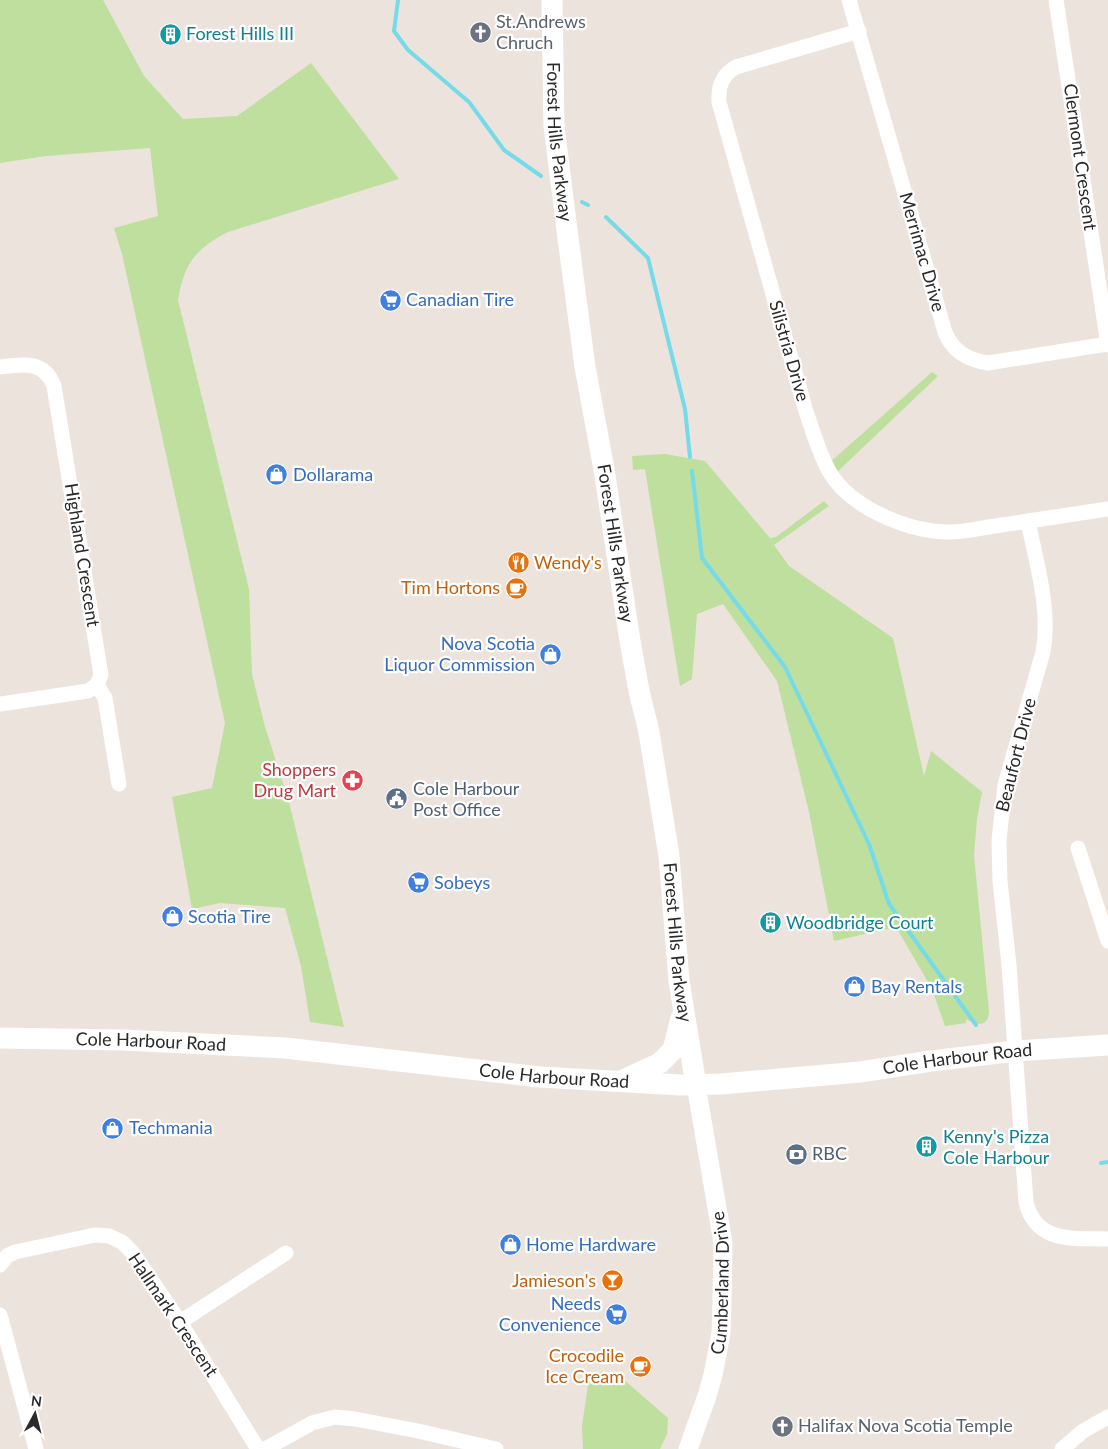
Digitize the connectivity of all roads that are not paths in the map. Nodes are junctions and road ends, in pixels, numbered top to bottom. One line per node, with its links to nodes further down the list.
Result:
1 (552, 0): 14 (main road, Forest Hills Parkway)
2 (849, 0): 4 (street, Merrimac Drive)
3 (1056, 0): 5 (street, Clermont Crescent)
4 (859, 32): 5 (street, Merrimac Drive); 8 (street, Silistria Drive)
5 (1108, 344)
6 (0, 367): 9 (street, Highland Crescent)
7 (1108, 509): 8 (street, Silistria Drive)
8 (1028, 521): 17 (street, Beaufort Drive)
9 (97, 684): 10 (street); 11 (street, Highland Crescent)
10 (0, 704)
11 (119, 784)
12 (1078, 848): 13 (street)
13 (1108, 941)
14 (683, 1011): 18 (main road); 19 (main road, Forest Hills Parkway)
15 (0, 1038): 18 (main road, Cole Harbour Road)
16 (1108, 1044): 17 (main road, Cole Harbour Road)
17 (1016, 1052): 19 (main road, Cole Harbour Road); 20 (street, Beaufort Drive)
18 (622, 1081): 19 (main road, Cole Harbour Road)
19 (696, 1085): 30 (street, Cumberland Drive)
20 (1108, 1239)
21 (286, 1253): 24 (street)
22 (0, 1265): 24 (street, Hallmark Crescent)
23 (0, 1315): 26 (street)
24 (180, 1322): 27 (street, Hallmark Crescent)
25 (1108, 1417): 31 (street)
26 (36, 1449)
27 (258, 1449)
28 (265, 1449): 29 (street)
29 (496, 1449)
30 (688, 1449)
31 (1062, 1449)

